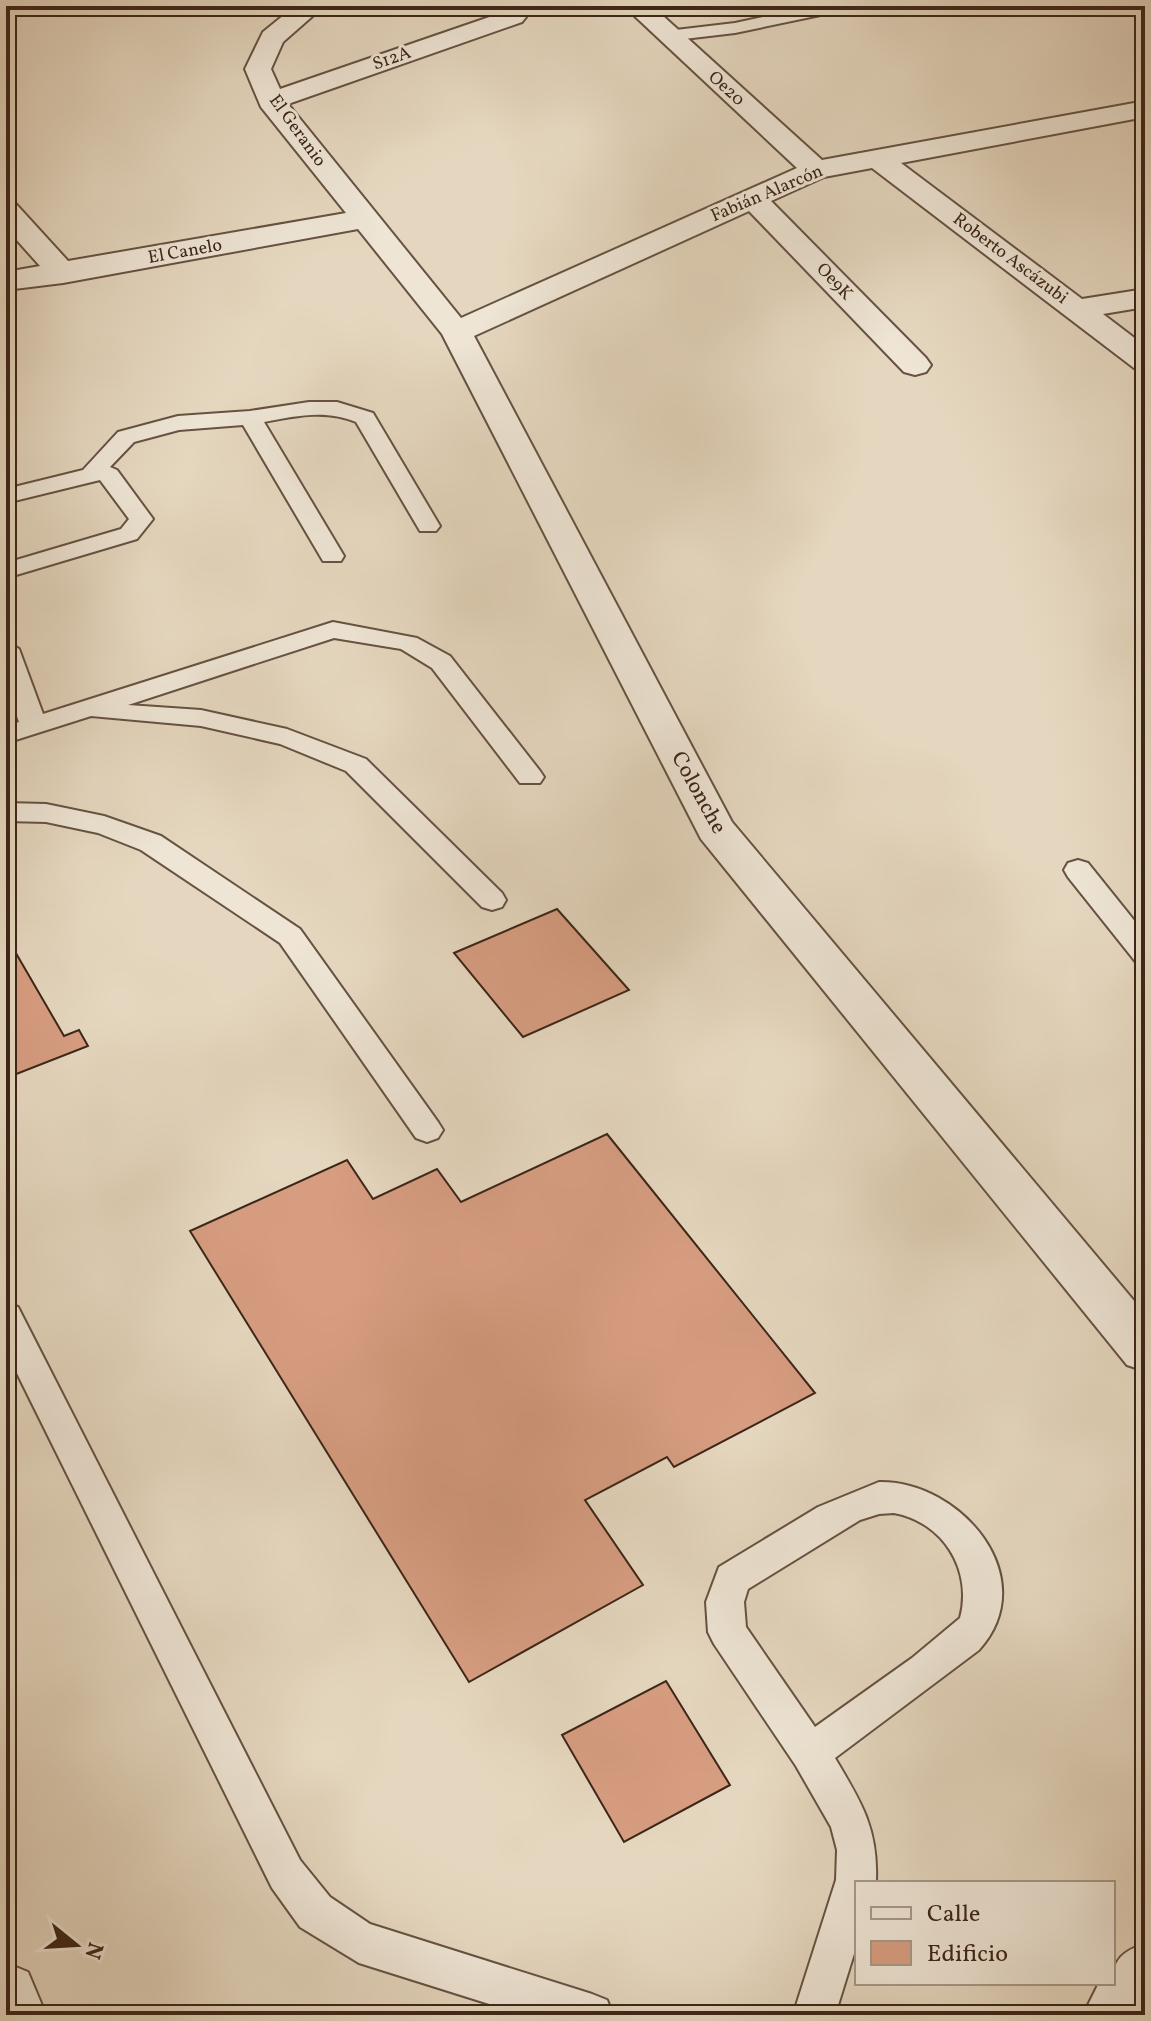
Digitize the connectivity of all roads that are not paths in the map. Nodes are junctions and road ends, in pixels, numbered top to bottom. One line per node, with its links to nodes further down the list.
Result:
1 (311, 6): 6 (street, El Geranio)
2 (637, 6): 5 (street, Oe20)
3 (830, 8): 5 (lane)
4 (513, 17): 6 (street, S12A)
5 (667, 36): 9 (street, Oe20)
6 (271, 101): 12 (street, El Geranio)
7 (1145, 109): 8 (street, Fabián Alarcón)
8 (875, 157): 9 (street, Fabián Alarcón); 16 (street, Roberto Ascázubi)
9 (816, 170): 10 (street, Fabián Alarcón)
10 (753, 199): 17 (street, Fabián Alarcón); 19 (street, Oe9K)
11 (6, 210): 13 (street)
12 (363, 219): 13 (street, El Canelo); 17 (street, Colonche)
13 (63, 274): 14 (street, El Canelo)
14 (6, 281)
15 (1145, 298): 16 (street)
16 (1076, 309): 18 (street, Roberto Ascázubi)
17 (456, 332): 37 (street, Colonche)
18 (1145, 361)
19 (915, 365)
20 (250, 418): 21 (lane); 23 (lane); 24 (lane)
21 (93, 472): 22 (lane); 25 (lane)
22 (6, 496)
23 (428, 526)
24 (332, 556)
25 (6, 571)
26 (6, 649): 28 (lane)
27 (83, 710): 28 (lane); 30 (lane); 33 (lane)
28 (34, 726): 29 (lane)
29 (6, 735)
30 (530, 777)
31 (6, 812): 35 (lane)
32 (1078, 870): 34 (lane)
33 (492, 900)
34 (1145, 954)
35 (427, 1130)
36 (6, 1317): 44 (lane)
37 (1137, 1323)
38 (810, 1753): 38 (lane); 39 (lane)
39 (856, 1881)
40 (855, 1883): 45 (lane)
41 (1145, 1974): 46 (street)
42 (6, 1994): 43 (street)
43 (15, 2015)
44 (592, 2015)
45 (814, 2015)
46 (1114, 2015)

